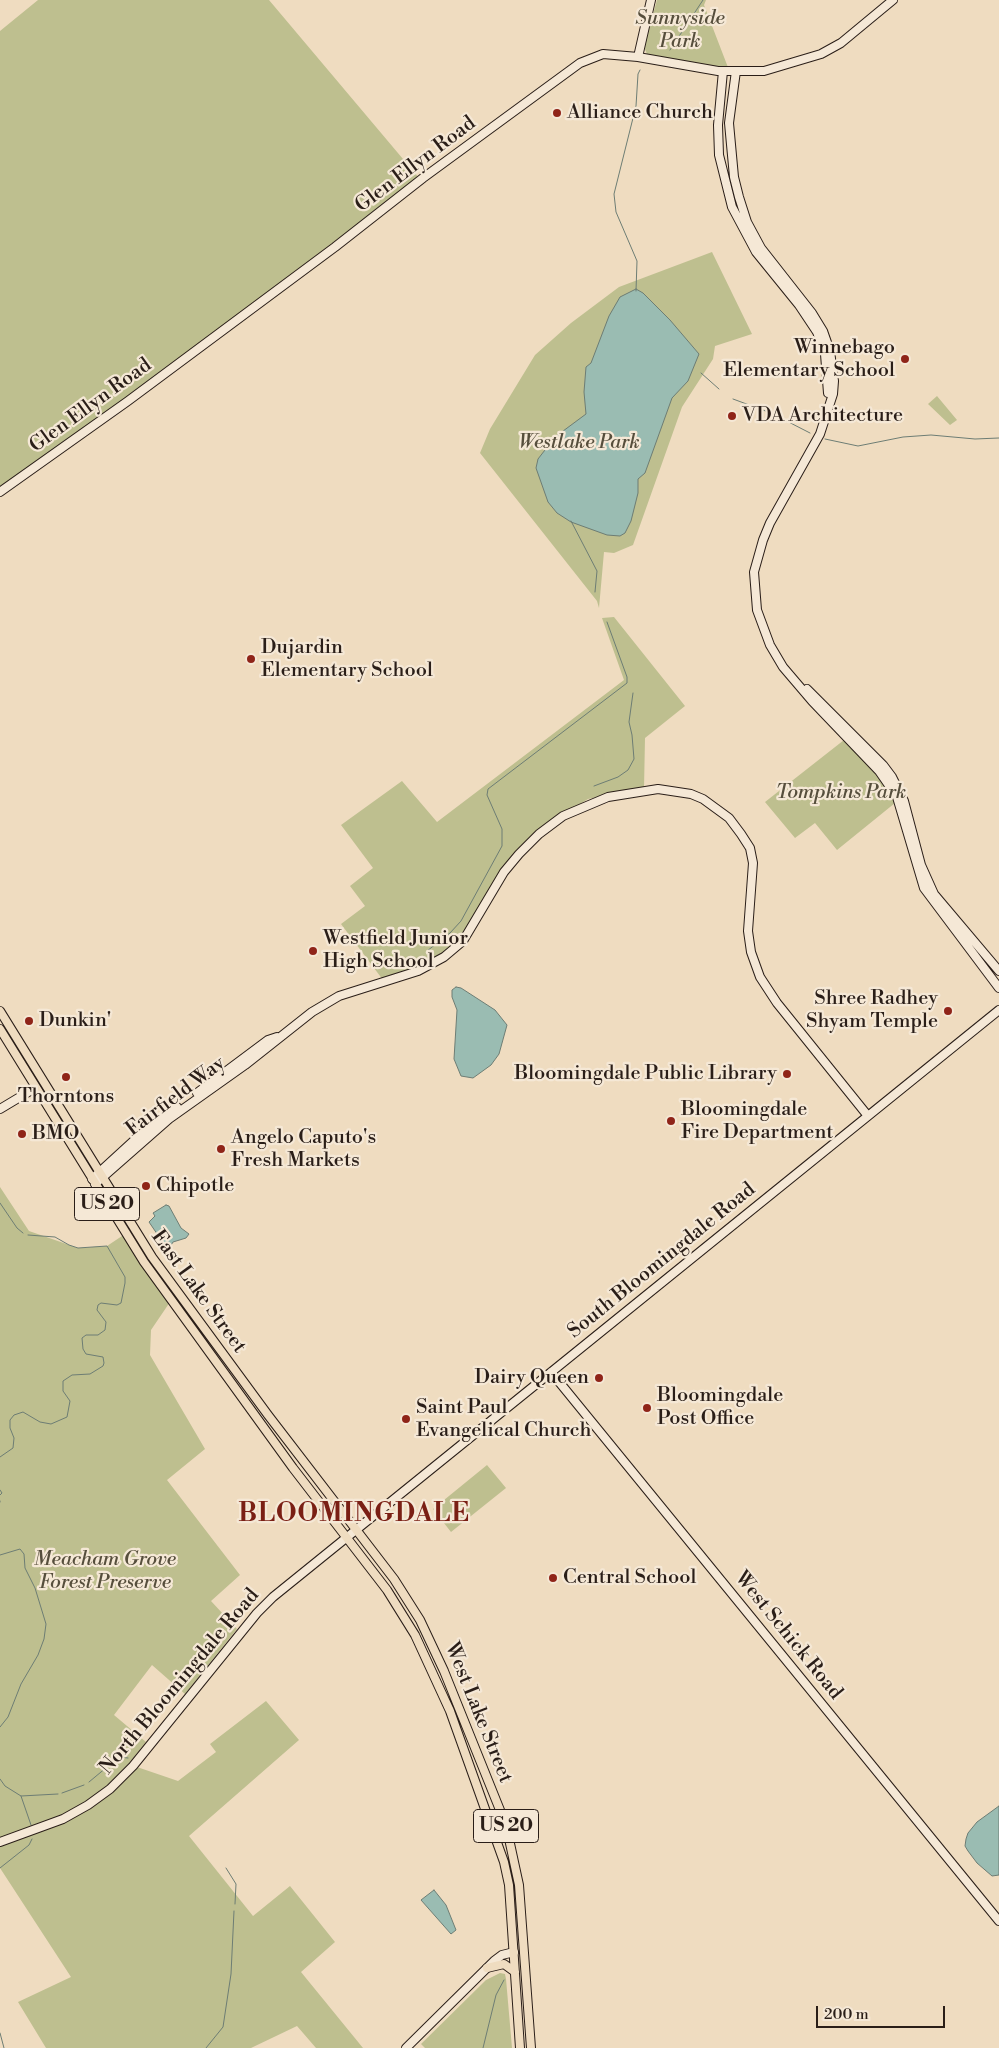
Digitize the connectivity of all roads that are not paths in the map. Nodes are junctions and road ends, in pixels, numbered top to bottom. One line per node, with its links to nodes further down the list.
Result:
1 (651, 0): 3 (street)
2 (893, 0): 5 (street, Glen Ellyn Road)
3 (638, 57): 4 (street, Glen Ellyn Road); 7 (street, Glen Ellyn Road)
4 (722, 71): 5 (street, Glen Ellyn Road); 6 (street)
5 (736, 71): 6 (street)
6 (827, 415): 8 (street)
7 (0, 492)
8 (797, 682): 9 (street); 10 (street)
9 (999, 971)
10 (999, 988)
11 (999, 1010): 16 (street, South Bloomingdale Road)
12 (0, 1011): 17 (main road, East Lake Street / US 20)
13 (0, 1029): 14 (main road, East Lake Street / US 20)
14 (35, 1088): 15 (street); 18 (main road, East Lake Street / US 20)
15 (0, 1109)
16 (868, 1116): 17 (street, Fairfield Way); 19 (street, South Bloomingdale Road)
17 (100, 1176): 18 (street, Fairfield Way); 21 (main road, East Lake Street / US 20)
18 (94, 1181): 20 (main road, East Lake Street / US 20)
19 (551, 1372): 22 (street, South Bloomingdale Road); 25 (street, West Schick Road)
20 (251, 1410): 21 (main road); 23 (main road, East Lake Street / US 20)
21 (268, 1415): 22 (main road, East Lake Street / US 20)
22 (356, 1530): 23 (street, South Bloomingdale Road); 26 (main road, West Lake Street / US 20)
23 (346, 1537): 24 (street, North Bloomingdale Road); 27 (main road, West Lake Street / US 20)
24 (0, 1842)
25 (999, 1921)
26 (523, 1951): 27 (main road); 32 (main road, West Lake Street / US 20)
27 (514, 1952): 28 (street); 29 (main road, West Lake Street / US 20)
28 (486, 1968): 29 (main road); 30 (street)
29 (515, 1972): 31 (main road, West Lake Street / US 20)
30 (406, 2048)
31 (520, 2048)
32 (531, 2048)

